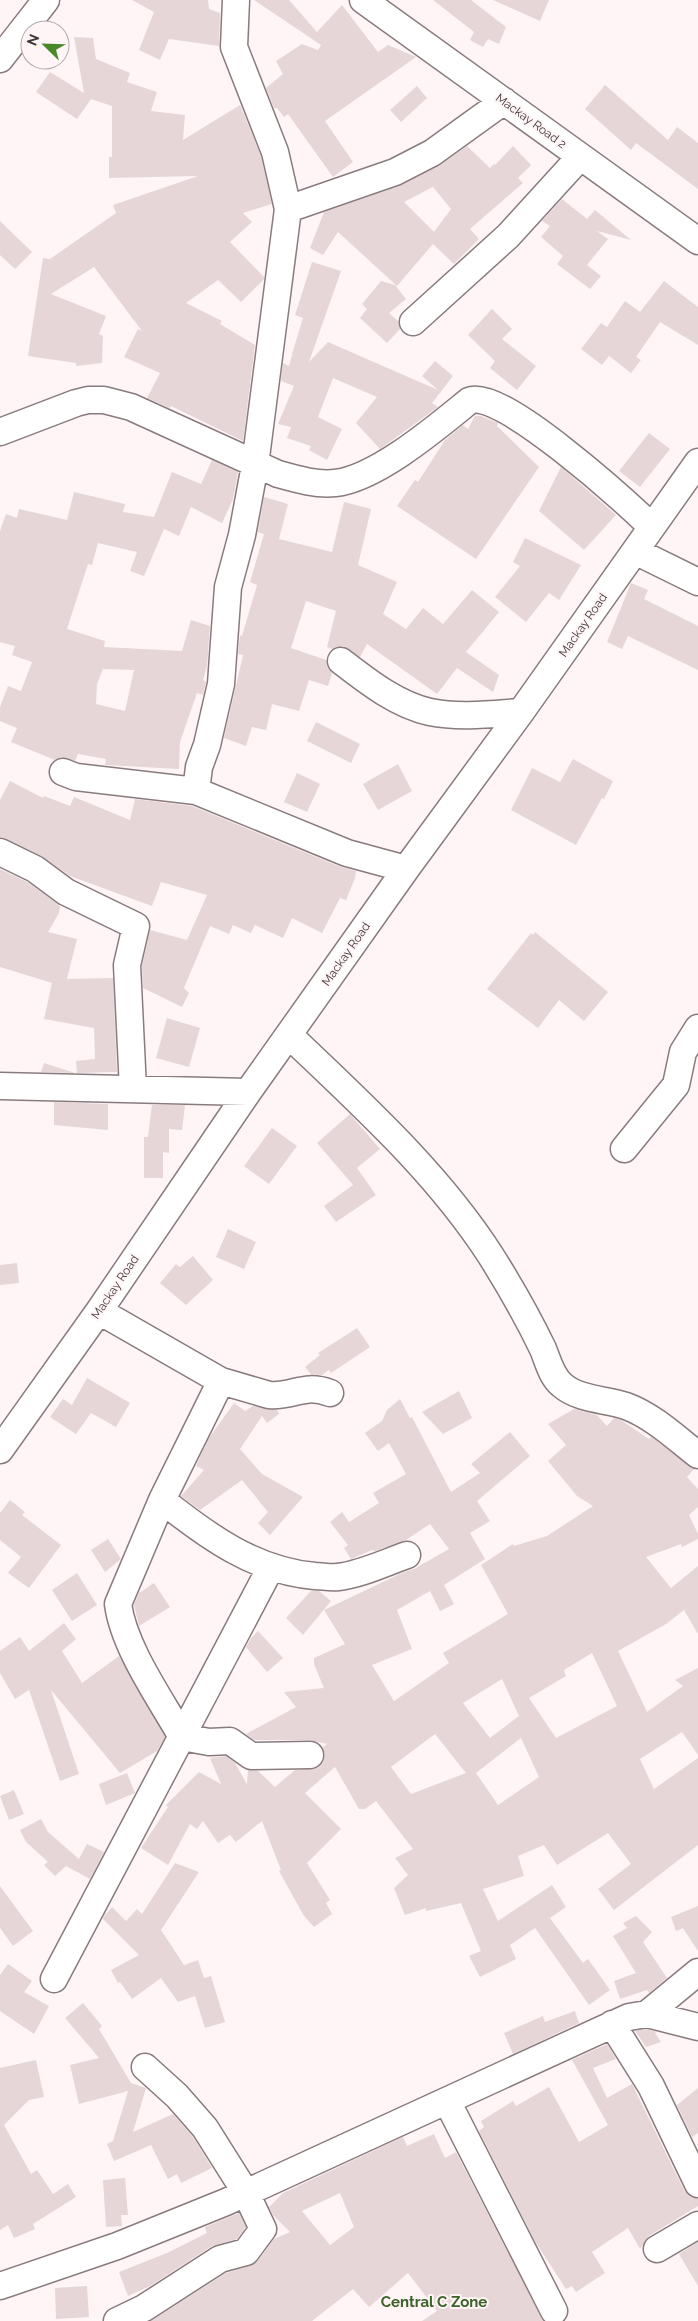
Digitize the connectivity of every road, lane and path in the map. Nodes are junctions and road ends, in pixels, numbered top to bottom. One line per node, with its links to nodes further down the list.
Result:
1 (46, 0): 4 (street)
2 (236, 0): 7 (street)
3 (363, 0): 5 (street, Mackay Road 2)
4 (0, 59)
5 (504, 101): 6 (street, Mackay Road 2); 7 (street)
6 (580, 157): 8 (street, Mackay Road 2); 9 (street)
7 (288, 209): 12 (street)
8 (698, 241)
9 (413, 322)
10 (0, 432): 12 (street)
11 (698, 462): 13 (street, Mackay Road)
12 (255, 465): 13 (street); 19 (street)
13 (652, 527): 14 (street, Mackay Road)
14 (635, 551): 15 (street); 17 (street, Mackay Road)
15 (698, 582)
16 (341, 661): 17 (street)
17 (522, 712): 21 (street, Mackay Road)
18 (62, 772): 19 (street)
19 (196, 791): 21 (street)
20 (0, 852): 25 (street)
21 (406, 869): 23 (street, Mackay Road)
22 (698, 1028): 27 (street)
23 (290, 1036): 26 (street, Mackay Road); 32 (street)
24 (0, 1086): 25 (street)
25 (133, 1089): 26 (street)
26 (248, 1092): 28 (street, Mackay Road)
27 (624, 1150)
28 (99, 1311): 29 (street); 31 (street, Mackay Road)
29 (221, 1381): 30 (street); 33 (street)
30 (330, 1393)
31 (0, 1450)
32 (698, 1455)
33 (162, 1500): 35 (street); 36 (street)
34 (407, 1555): 35 (street)
35 (271, 1567): 36 (street)
36 (182, 1737): 37 (street); 39 (street)
37 (310, 1755)
38 (698, 1972): 40 (street)
39 (54, 1979)
40 (647, 2014): 41 (street); 42 (street)
41 (612, 2024): 44 (street); 45 (street)
42 (698, 2027)
43 (144, 2067): 46 (street)
44 (447, 2101): 46 (street); 50 (street)
45 (698, 2184)
46 (246, 2193): 49 (street); 51 (street)
47 (698, 2225): 48 (street)
48 (657, 2249)
49 (0, 2286)
50 (554, 2311)
51 (117, 2321)

